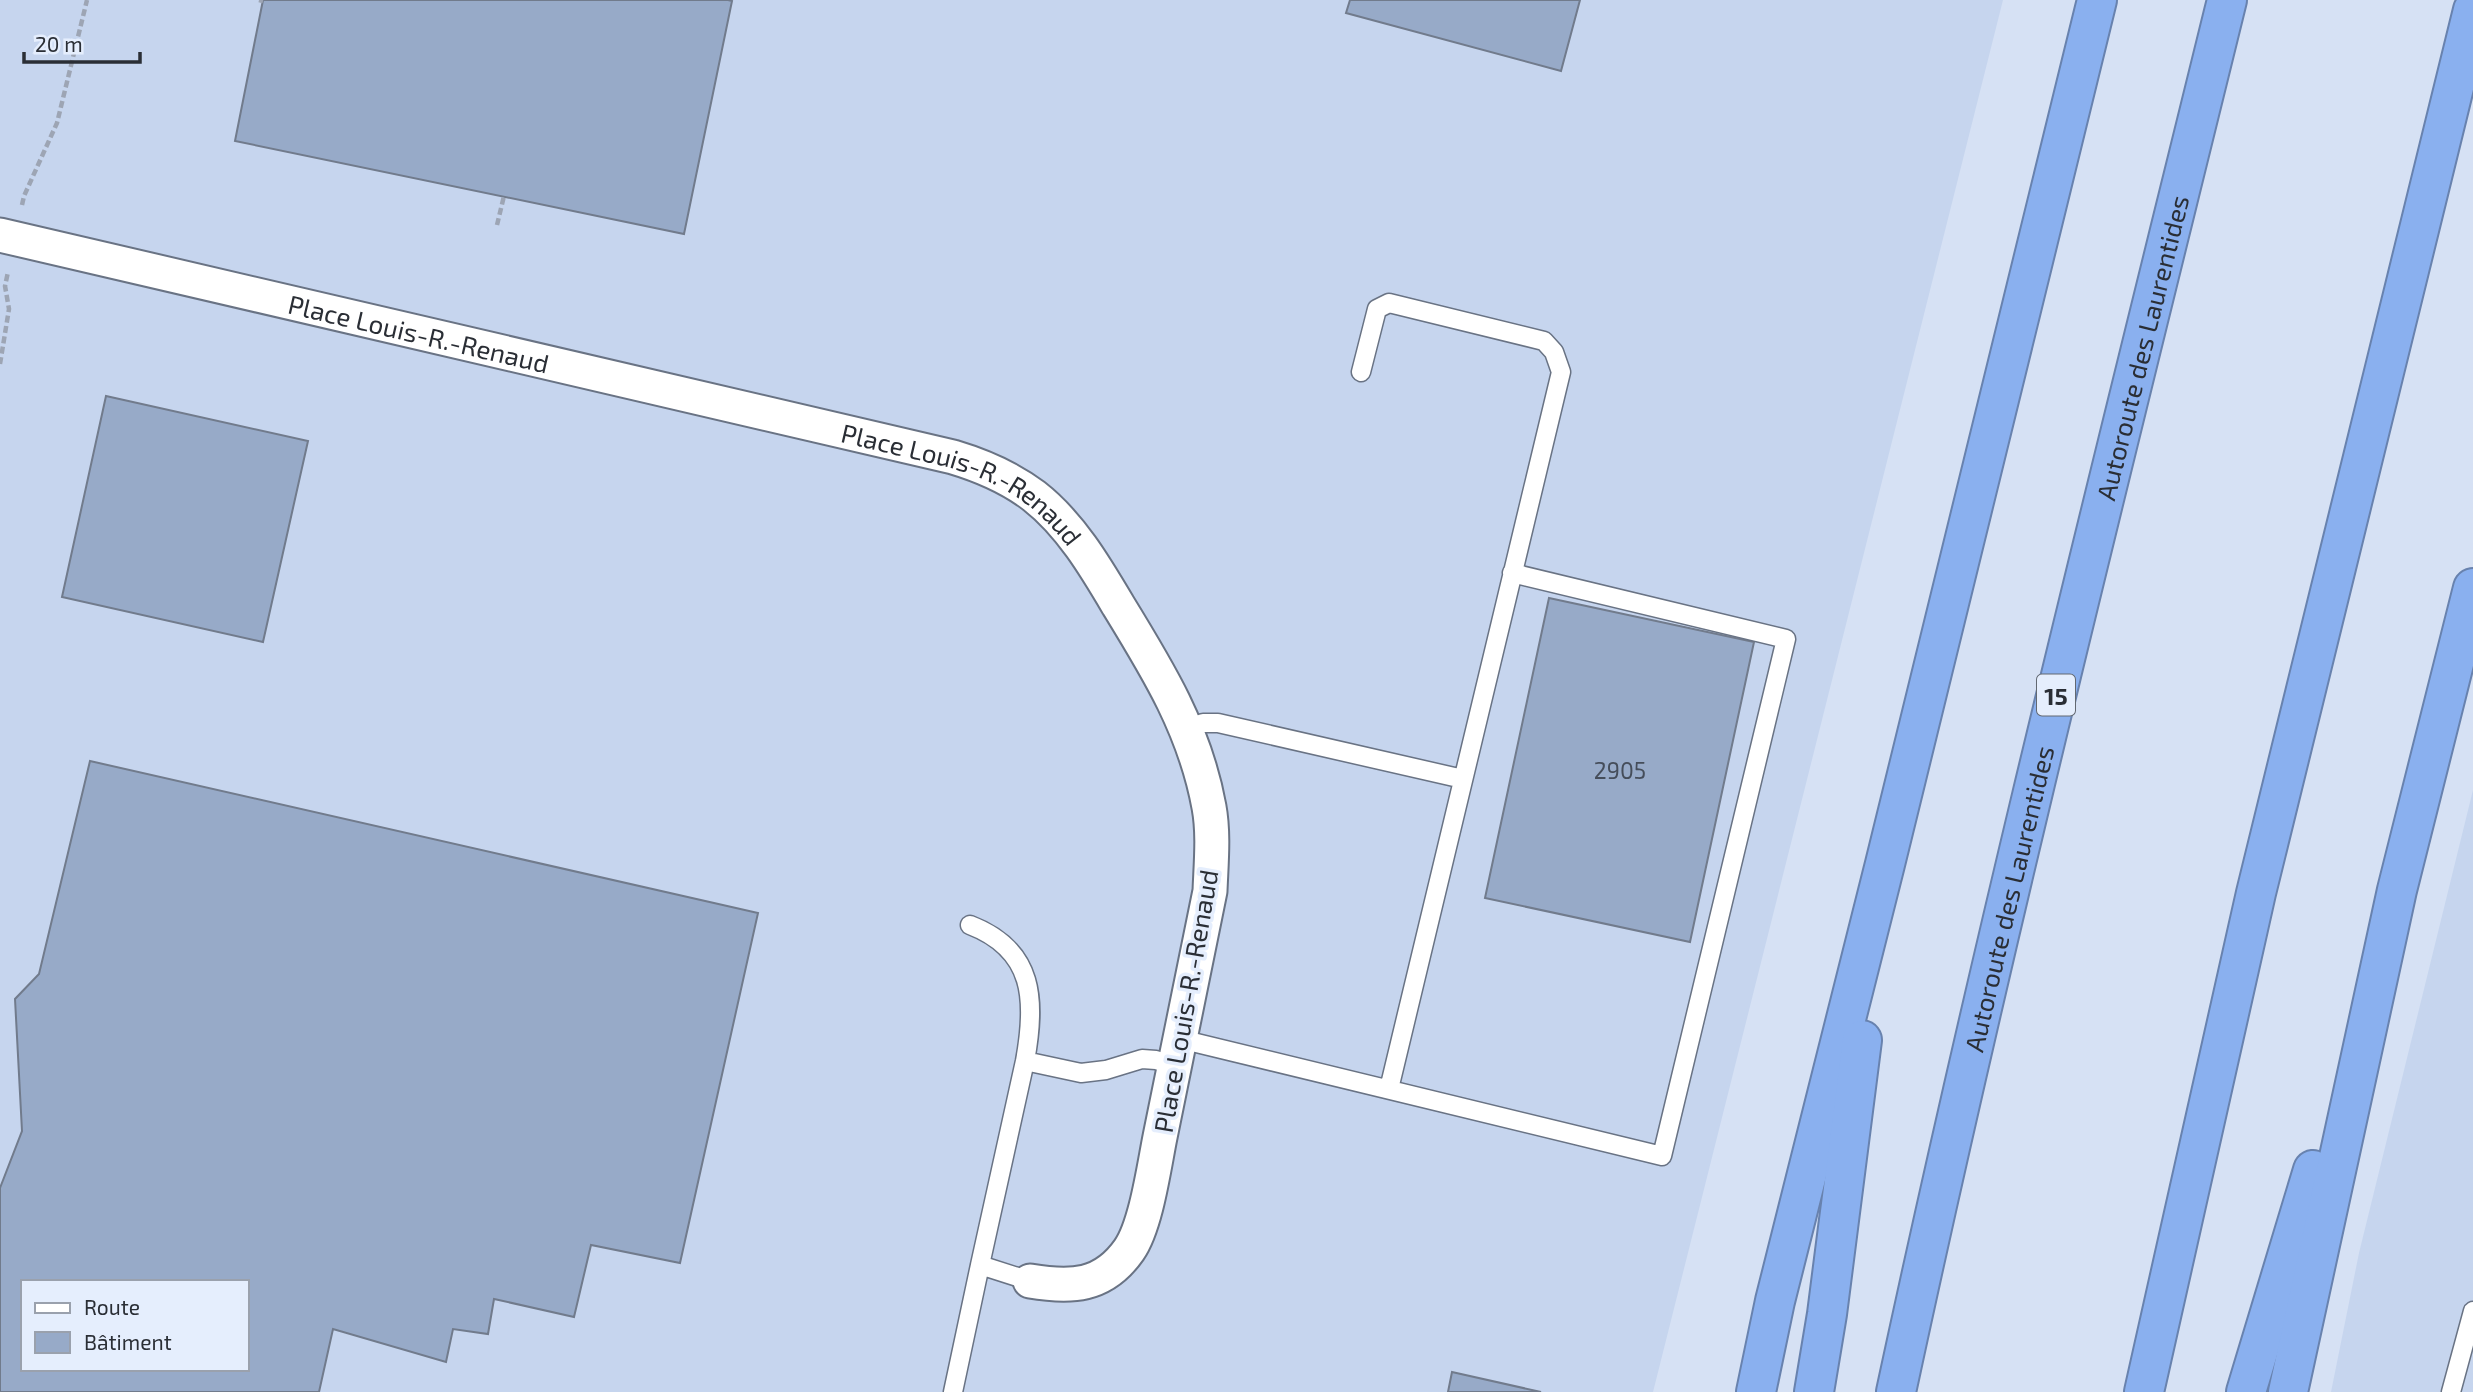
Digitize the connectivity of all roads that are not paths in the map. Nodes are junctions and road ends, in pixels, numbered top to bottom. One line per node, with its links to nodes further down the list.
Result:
1 (2097, 0): 10 (highway)
2 (2227, 0): 22 (highway, Autoroute des Laurentides / 15)
3 (2473, 10): 23 (highway)
4 (0, 234): 8 (street, Place Louis-R.-Renaud)
5 (1361, 372): 6 (lane)
6 (1513, 573): 9 (lane); 15 (lane)
7 (2473, 588): 11 (highway)
8 (1187, 728): 9 (lane); 13 (street, Place Louis-R.-Renaud)
9 (1463, 779): 15 (lane)
10 (1885, 864): 20 (highway); 21 (highway)
11 (2397, 890): 24 (highway); 25 (highway)
12 (970, 925): 14 (lane)
13 (1177, 1052): 14 (lane); 15 (lane); 17 (street, Place Louis-R.-Renaud)
14 (1025, 1061): 16 (lane)
15 (1389, 1089)
16 (980, 1265): 17 (lane); 19 (lane)
17 (1030, 1281)
18 (2473, 1311): 26 (lane)
19 (953, 1392)
20 (1756, 1392)
21 (1814, 1392)
22 (1896, 1392)
23 (2144, 1392)
24 (2246, 1392)
25 (2288, 1392)
26 (2451, 1392)

